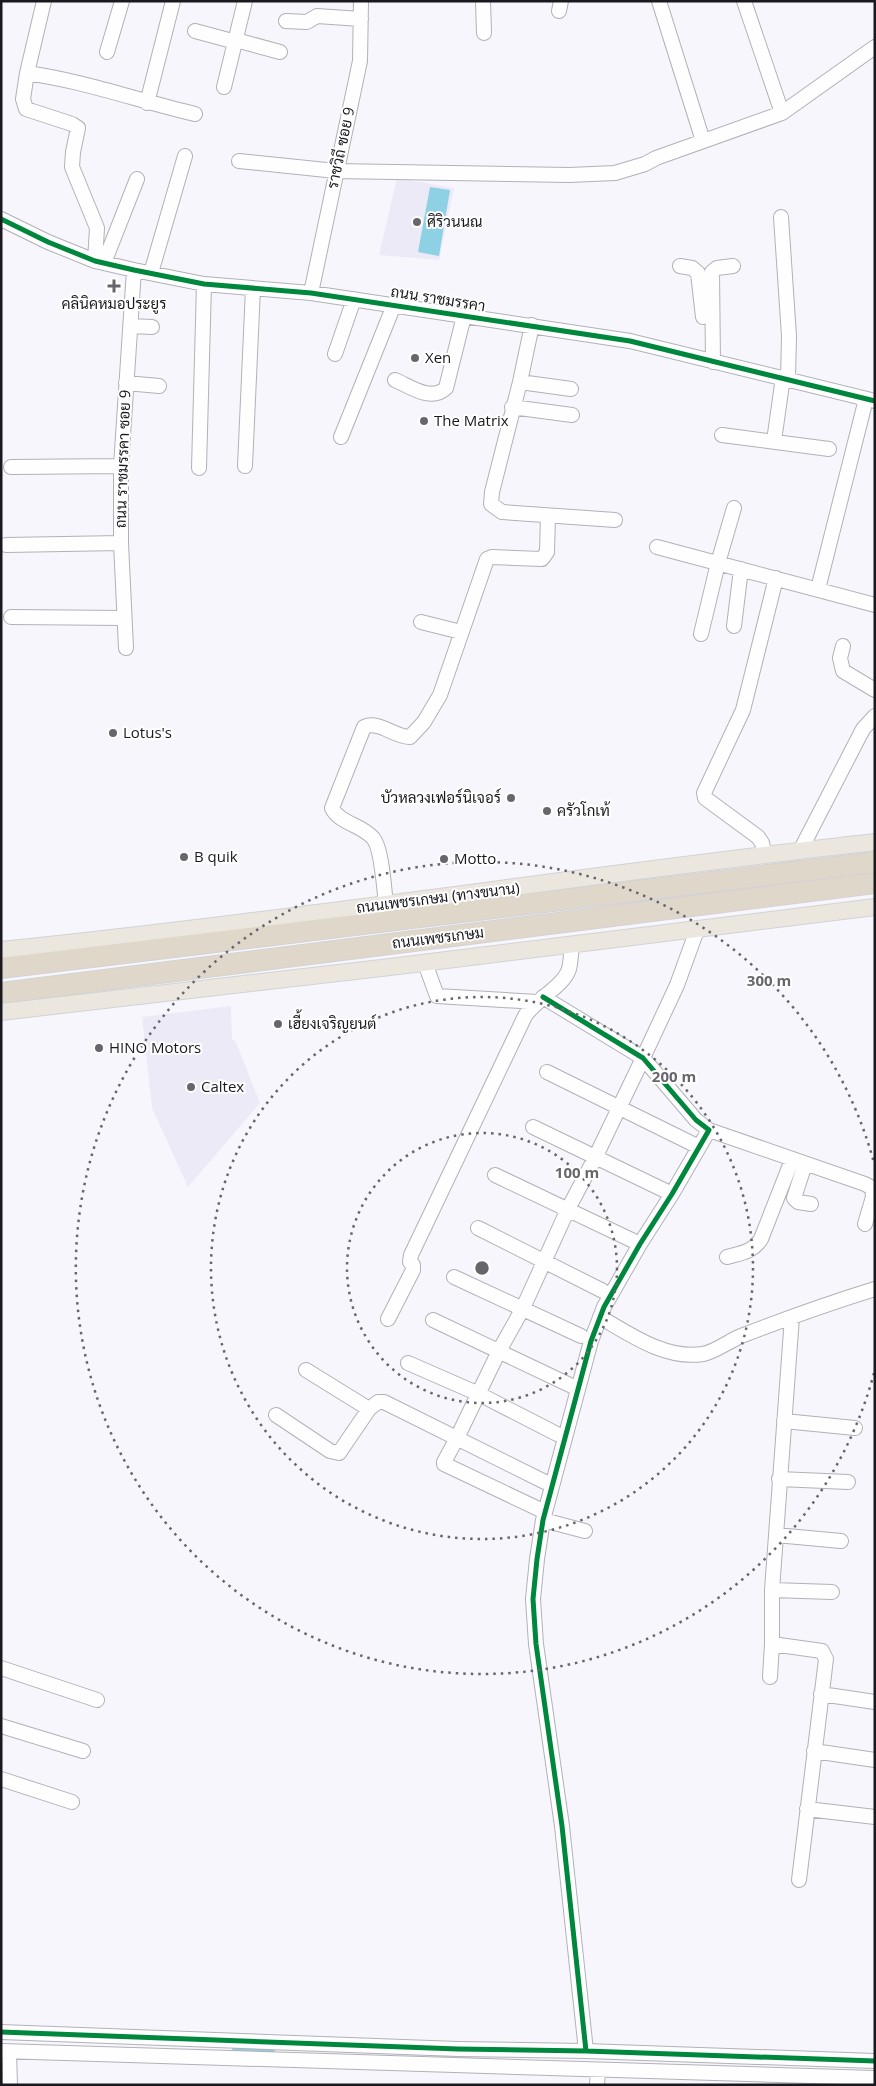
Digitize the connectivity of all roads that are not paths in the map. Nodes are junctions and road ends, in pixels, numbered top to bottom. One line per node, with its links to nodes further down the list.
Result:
1 (44, 1): 17 (street)
2 (122, 1): 15 (street)
3 (173, 1): 19 (street)
4 (245, 1): 13 (street)
5 (361, 1): 9 (street, ราชวิถี ซอย 9)
6 (482, 1): 12 (street)
7 (659, 1): 22 (street)
8 (744, 1): 20 (street)
9 (361, 19): 10 (street); 25 (street, ราชวิถี ซอย 9)
10 (286, 21)
11 (195, 31): 13 (street)
12 (484, 33)
13 (236, 41): 16 (street); 18 (street)
14 (874, 49): 20 (street)
15 (107, 52)
16 (280, 52)
17 (28, 73): 19 (street); 29 (street)
18 (224, 87)
19 (147, 103): 21 (street)
20 (782, 113): 22 (street)
21 (195, 114)
22 (703, 141): 25 (street)
23 (185, 156): 33 (street)
24 (239, 161): 25 (street)
25 (336, 171): 36 (street, ราชวิถี ซอย 9)
26 (137, 178): 29 (street)
27 (781, 217): 45 (street)
28 (1, 218): 29 (street, ถนน ราชมรรคา)
29 (100, 262): 32 (street, ถนน ราชมรรคา)
30 (680, 266): 44 (street)
31 (733, 266): 44 (street)
32 (134, 270): 33 (street, ถนน ราชมรรคา); 41 (street, ถนน ราชมรรคา ซอย 9)
33 (151, 273): 34 (street, ถนน ราชมรรคา)
34 (204, 284): 35 (street, ถนน ราชมรรคา); 61 (street)
35 (253, 288): 36 (street, ถนน ราชมรรคา); 59 (street)
36 (311, 293): 37 (street, ถนน ราชมรรคา)
37 (354, 299): 38 (street, ถนน ราชมรรคา); 43 (street)
38 (394, 306): 39 (street, ถนน ราชมรรคา); 55 (street)
39 (464, 316): 40 (street, ถนน ราชมรรคา); 46 (street)
40 (532, 325): 44 (street, ถนน ราชมรรคา); 47 (street)
41 (131, 326): 42 (street); 48 (street, ถนน ราชมรรคา ซอย 9)
42 (152, 327)
43 (335, 354)
44 (709, 361): 45 (street, ถนน ราชมรรคา)
45 (785, 378): 51 (street, ถนน ราชมรรคา); 56 (street)
46 (394, 380)
47 (520, 382): 50 (street); 52 (street)
48 (126, 383): 49 (street); 58 (street, ถนน ราชมรรคา ซอย 9)
49 (159, 386)
50 (571, 389)
51 (870, 400): 71 (street)
52 (512, 408): 53 (street); 63 (street)
53 (572, 415)
54 (722, 435): 56 (street)
55 (341, 437)
56 (774, 441): 57 (street)
57 (829, 449)
58 (121, 466): 60 (street); 65 (street, ถนน ราชมรรคา ซอย 9)
59 (245, 466)
60 (11, 467)
61 (199, 468)
62 (734, 508): 68 (street)
63 (548, 516): 64 (street); 77 (street)
64 (615, 520)
65 (121, 543): 66 (street); 74 (street, ถนน ราชมรรคา ซอย 9)
66 (6, 545)
67 (657, 547): 68 (street)
68 (718, 563): 69 (street); 78 (street)
69 (741, 569): 70 (street); 76 (street)
70 (776, 578): 71 (street); 85 (street)
71 (818, 590): 72 (street)
72 (875, 605)
73 (11, 617): 74 (street)
74 (124, 618): 80 (street, ถนน ราชมรรคา ซอย 9)
75 (420, 622): 77 (street)
76 (734, 626)
77 (461, 632): 88 (street)
78 (701, 634)
79 (843, 646): 81 (street)
80 (126, 648)
81 (875, 690)
82 (875, 716): 84 (street)
83 (875, 842): 84 (main road, ถนนเพชรเกษม (ทางขนาน))
84 (800, 851): 85 (main road, ถนนเพชรเกษม (ทางขนาน))
85 (764, 855): 88 (main road, ถนนเพชรเกษม (ทางขนาน))
86 (875, 862): 93 (highway, ถนนเพชรเกษม)
87 (870, 886): 97 (highway, ถนนเพชรเกษม)
88 (386, 904): 92 (main road, ถนนเพชรเกษม (ทางขนาน))
89 (875, 907): 90 (main road)
90 (697, 930): 91 (main road); 102 (street)
91 (572, 945): 95 (main road); 99 (street)
92 (1, 950)
93 (100, 956): 94 (highway); 96 (highway, ถนนเพชรเกษม)
94 (1, 960)
95 (425, 963): 99 (street); 101 (main road)
96 (1, 968)
97 (105, 980): 98 (highway, ถนนเพชรเกษม); 100 (highway)
98 (1, 993)
99 (540, 999): 102 (street); 125 (street)
100 (1, 1002)
101 (1, 1012)
102 (643, 1058): 104 (street); 106 (street)
103 (547, 1072): 104 (street)
104 (618, 1107): 107 (street); 108 (street)
105 (533, 1127): 108 (street)
106 (709, 1130): 107 (street); 109 (street)
107 (699, 1147): 111 (street)
108 (595, 1158): 111 (street); 113 (street)
109 (798, 1162): 112 (street); 114 (street); 117 (street)
110 (495, 1175): 113 (street)
111 (672, 1194): 116 (street)
112 (811, 1204)
113 (568, 1209): 116 (street); 118 (street)
114 (865, 1224)
115 (478, 1228): 118 (street)
116 (640, 1244): 123 (street)
117 (727, 1257)
118 (544, 1261): 121 (street); 122 (street)
119 (454, 1277): 122 (street)
120 (875, 1289): 124 (street)
121 (603, 1291)
122 (523, 1308): 127 (street); 128 (street)
123 (600, 1317): 124 (street); 142 (street)
124 (792, 1317): 135 (street)
125 (388, 1319)
126 (433, 1320): 128 (street)
127 (581, 1336)
128 (499, 1351): 131 (street); 132 (street)
129 (408, 1363): 132 (street)
130 (306, 1370): 133 (street)
131 (574, 1387)
132 (479, 1394): 137 (street); 138 (street)
133 (369, 1409): 134 (street); 138 (street)
134 (276, 1416)
135 (784, 1421): 136 (street); 139 (street)
136 (855, 1428)
137 (557, 1434)
138 (458, 1438): 140 (street); 142 (street)
139 (780, 1479): 141 (street); 144 (street)
140 (545, 1482)
141 (848, 1482)
142 (544, 1516): 143 (street); 165 (street)
143 (584, 1531)
144 (776, 1535): 145 (street); 146 (street)
145 (841, 1541)
146 (772, 1590): 147 (street); 148 (street)
147 (832, 1592)
148 (772, 1644): 150 (street); 151 (street)
149 (1, 1668): 152 (street)
150 (770, 1677)
151 (822, 1694): 153 (street); 156 (street)
152 (97, 1700)
153 (875, 1702)
154 (1, 1726): 155 (street)
155 (83, 1752)
156 (814, 1752): 157 (street); 160 (street)
157 (875, 1760)
158 (1, 1779): 159 (street)
159 (72, 1802)
160 (807, 1809): 161 (street); 162 (street)
161 (875, 1817)
162 (799, 1880)
163 (1, 2032): 164 (street)
164 (116, 2045): 165 (street); 166 (street); 168 (street)
165 (586, 2051): 167 (street)
166 (5, 2052): 171 (street)
167 (875, 2061)
168 (598, 2070): 170 (street); 172 (street)
169 (875, 2078): 170 (street)
170 (778, 2080)
171 (10, 2085)
172 (596, 2085)

